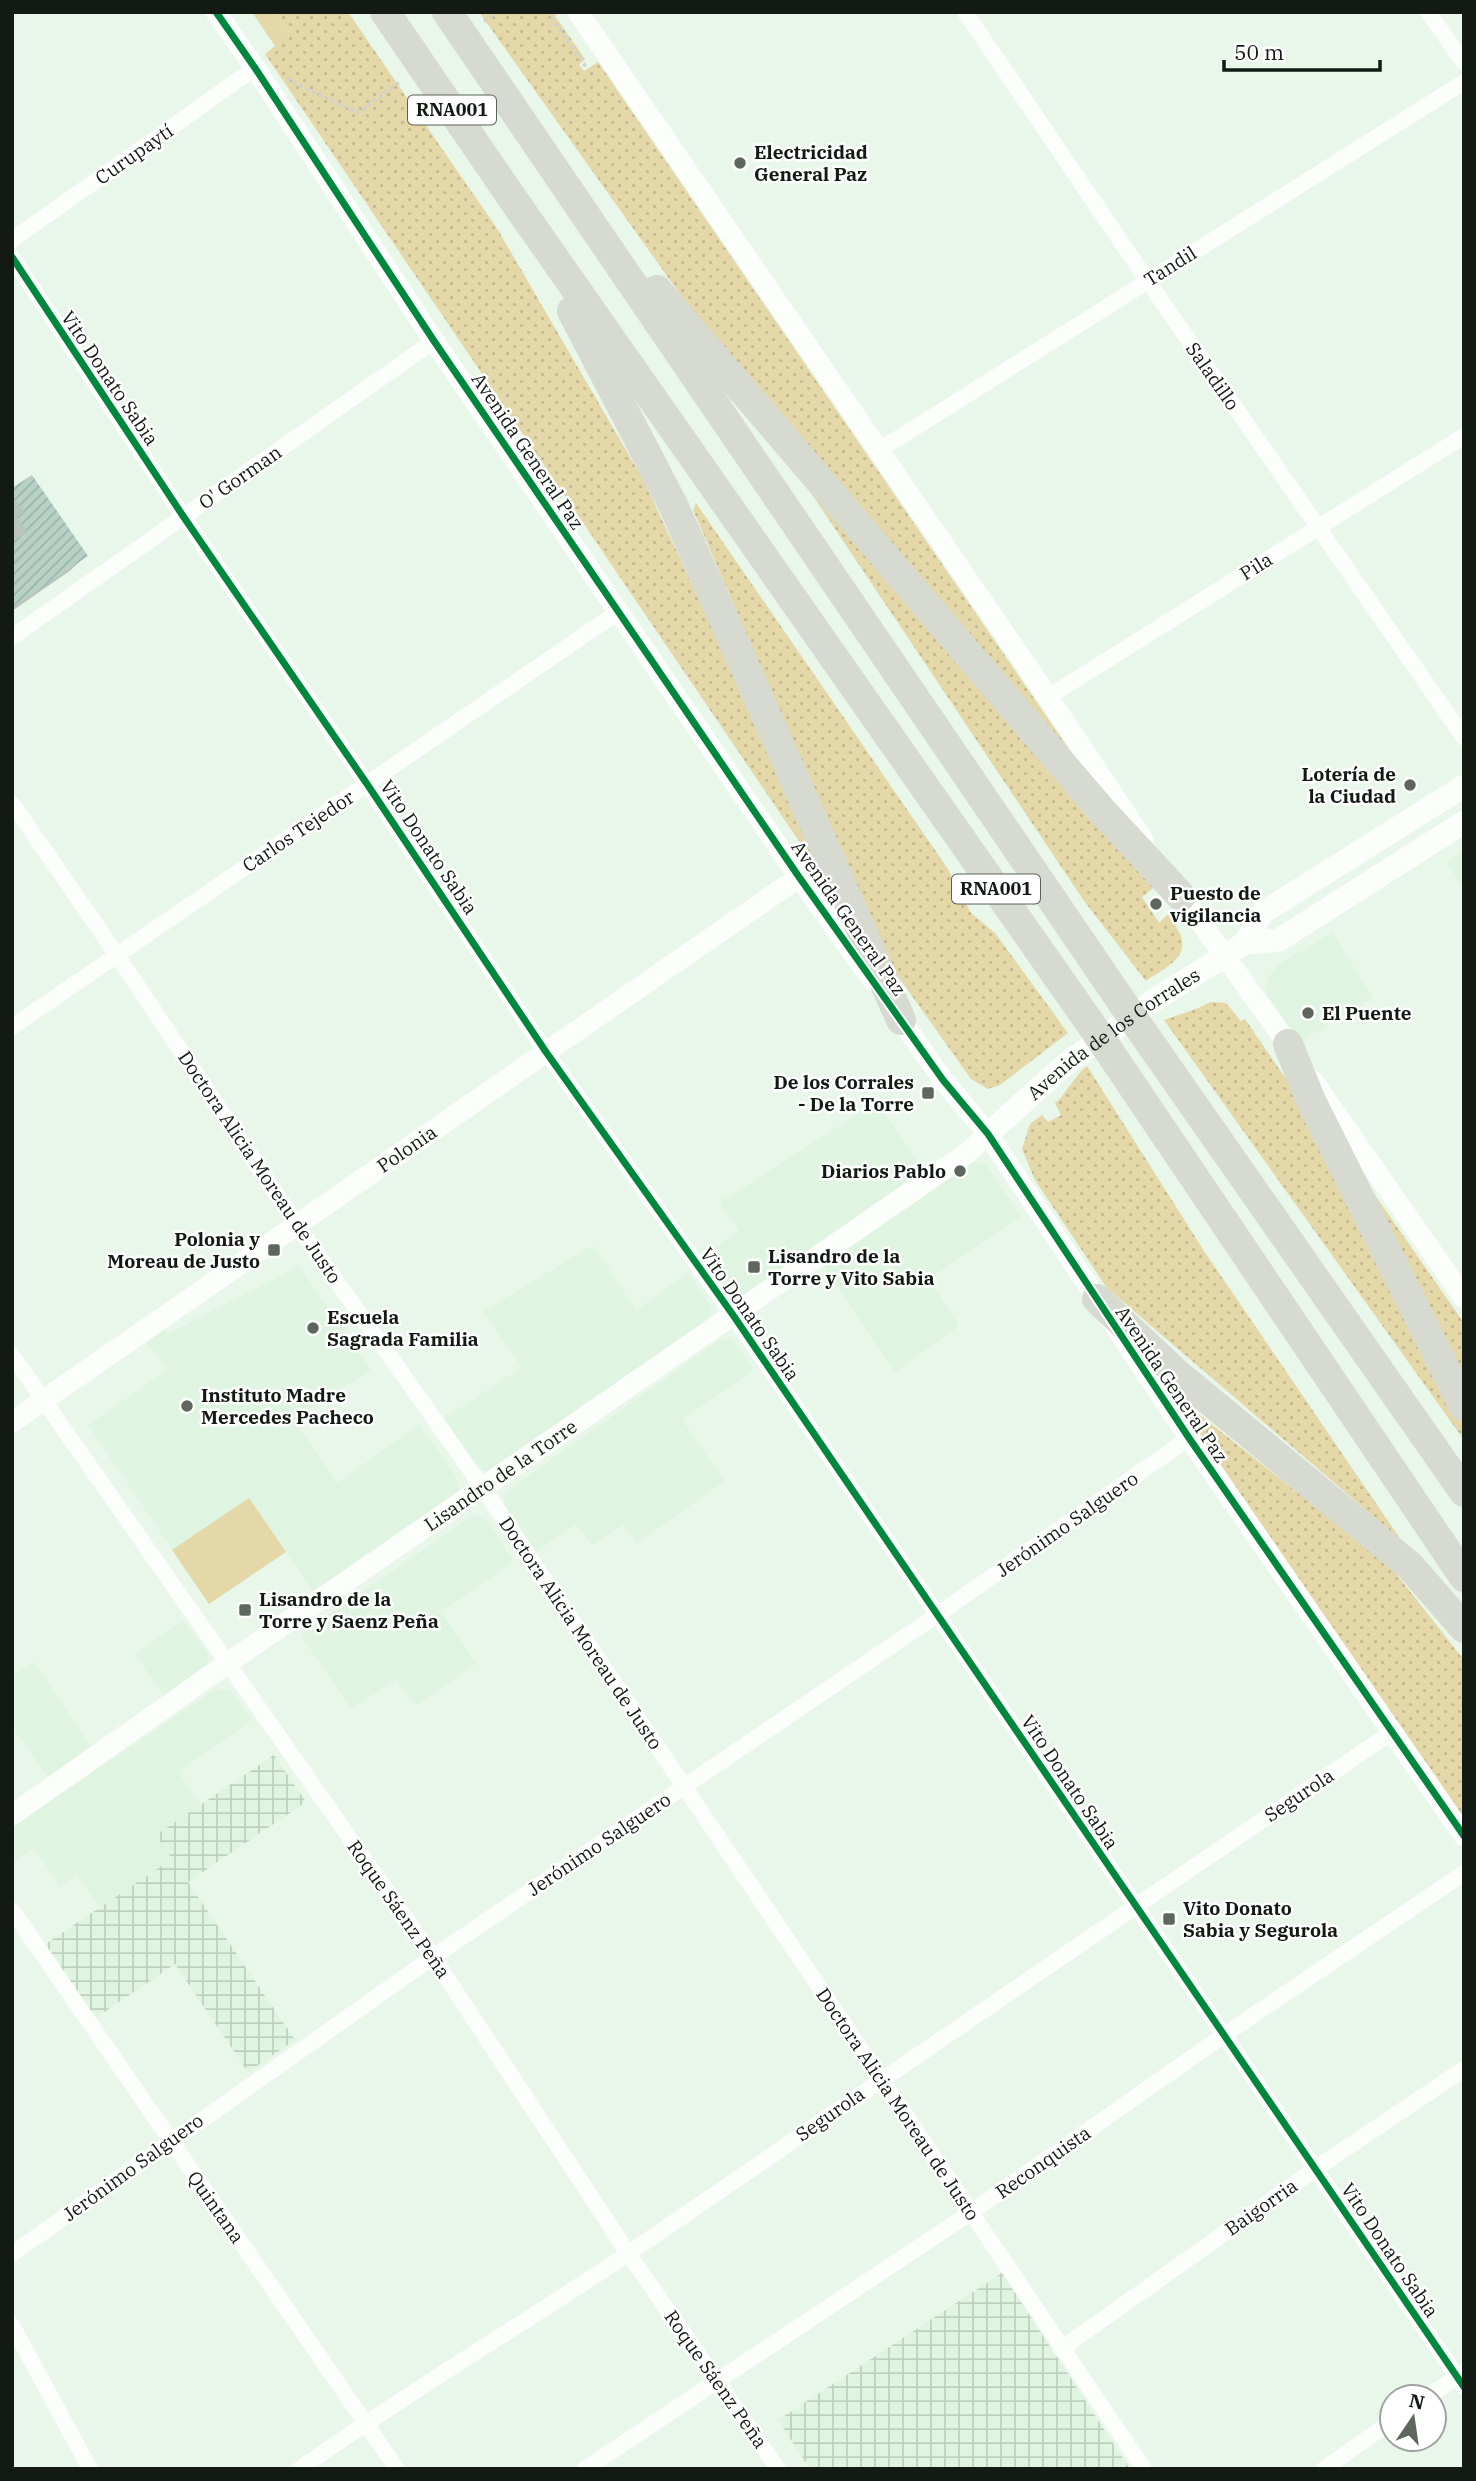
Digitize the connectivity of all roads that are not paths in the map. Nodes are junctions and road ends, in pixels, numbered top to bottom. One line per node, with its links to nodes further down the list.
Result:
1 (216, 12): 8 (street, Avenida General Paz)
2 (385, 12): 11 (highway, RNA001)
3 (447, 12): 10 (highway, RNA001)
4 (578, 12): 17 (street)
5 (965, 12): 14 (street, Saladillo)
6 (1428, 12): 7 (street)
7 (1464, 63)
8 (256, 68): 12 (street, Curupaytí); 15 (street, Avenida General Paz)
9 (1464, 82): 14 (street, Tandil)
10 (550, 162): 29 (highway); 48 (highway, RNA001)
11 (519, 208): 33 (highway); 49 (highway, RNA001)
12 (12, 240)
13 (12, 257): 18 (street, Vito Donato Sabia)
14 (1147, 280): 17 (street, Tandil); 19 (street, Saladillo)
15 (434, 341): 18 (street, O' Gorman); 20 (street, Avenida General Paz)
16 (1464, 436): 19 (street, Pila)
17 (878, 451): 22 (street)
18 (183, 516): 21 (street, O' Gorman); 24 (street, Vito Donato Sabia)
19 (1318, 527): 22 (street, Pila); 23 (street, Saladillo)
20 (618, 612): 24 (street, Carlos Tejedor); 28 (street, Avenida General Paz)
21 (12, 637)
22 (1048, 697): 29 (street)
23 (1464, 738)
24 (367, 783): 31 (street, Carlos Tejedor); 36 (street, Vito Donato Sabia)
25 (1464, 786): 30 (main road, Avenida de los Corrales)
26 (12, 803): 31 (street, Doctora Alicia Moreau de Justo)
27 (1464, 822): 30 (main road, Avenida de los Corrales)
28 (799, 877): 33 (street, Avenida General Paz); 36 (street, Polonia)
29 (1181, 897): 32 (street)
30 (1245, 943): 32 (main road, Avenida de los Corrales)
31 (117, 955): 34 (street, Carlos Tejedor); 38 (street, Doctora Alicia Moreau de Justo)
32 (1224, 957): 35 (street); 37 (main road, Avenida de los Corrales)
33 (901, 1020): 37 (street, Avenida General Paz)
34 (12, 1027)
35 (1288, 1044): 39 (street); 44 (highway)
36 (547, 1052): 38 (street, Polonia); 41 (street, Vito Donato Sabia)
37 (988, 1134): 40 (street, Avenida General Paz); 41 (street, Lisandro de la Torre)
38 (297, 1225): 43 (street, Polonia); 47 (street, Doctora Alicia Moreau de Justo)
39 (1461, 1290)
40 (1097, 1299): 46 (street, Avenida General Paz); 51 (highway)
41 (733, 1315): 47 (street, Lisandro de la Torre); 50 (street, Vito Donato Sabia)
42 (12, 1355): 43 (street, Roque Sáenz Peña)
43 (43, 1401): 45 (street, Polonia); 52 (street, Roque Sáenz Peña)
44 (1464, 1407)
45 (12, 1422)
46 (1189, 1438): 50 (street, Jerónimo Salguero); 53 (street, Avenida General Paz)
47 (483, 1488): 52 (street, Lisandro de la Torre); 54 (street, Doctora Alicia Moreau de Justo)
48 (1464, 1492)
49 (1464, 1577)
50 (937, 1615): 54 (street, Jerónimo Salguero); 58 (street, Vito Donato Sabia)
51 (1464, 1628)
52 (228, 1663): 55 (street, Lisandro de la Torre); 60 (street, Roque Sáenz Peña)
53 (1392, 1732): 56 (street, Avenida General Paz); 58 (street, Segurola)
54 (685, 1786): 60 (street, Jerónimo Salguero); 63 (street, Doctora Alicia Moreau de Justo)
55 (12, 1815)
56 (1464, 1836)
57 (1464, 1873): 61 (street, Reconquista)
58 (1135, 1906): 61 (street, Vito Donato Sabia); 63 (street, Segurola)
59 (12, 1910): 64 (street, Quintana)
60 (433, 1957): 64 (street, Jerónimo Salguero); 67 (street, Roque Sáenz Peña)
61 (1224, 2035): 65 (street, Vito Donato Sabia); 66 (street, Reconquista)
62 (1464, 2069): 65 (street, Baigorria)
63 (881, 2078): 66 (street, Doctora Alicia Moreau de Justo); 67 (street, Segurola)
64 (170, 2141): 68 (street, Jerónimo Salguero); 73 (street, Quintana)
65 (1315, 2169): 70 (street, Baigorria); 71 (street, Vito Donato Sabia)
66 (970, 2213): 70 (street, Doctora Alicia Moreau de Justo); 72 (street, Reconquista)
67 (628, 2253): 72 (street, Roque Sáenz Peña); 73 (street, Segurola)
68 (12, 2254)
69 (12, 2325): 75 (street)
70 (1061, 2349): 80 (street, Doctora Alicia Moreau de Justo)
71 (1461, 2378)
72 (717, 2381): 78 (street, Reconquista); 79 (street, Roque Sáenz Peña)
73 (365, 2422): 76 (street, Segurola); 77 (street, Quintana)
74 (1378, 2431): 81 (street)
75 (90, 2469)
76 (300, 2469)
77 (397, 2469)
78 (585, 2469)
79 (778, 2469)
80 (1144, 2469)
81 (1324, 2469)

